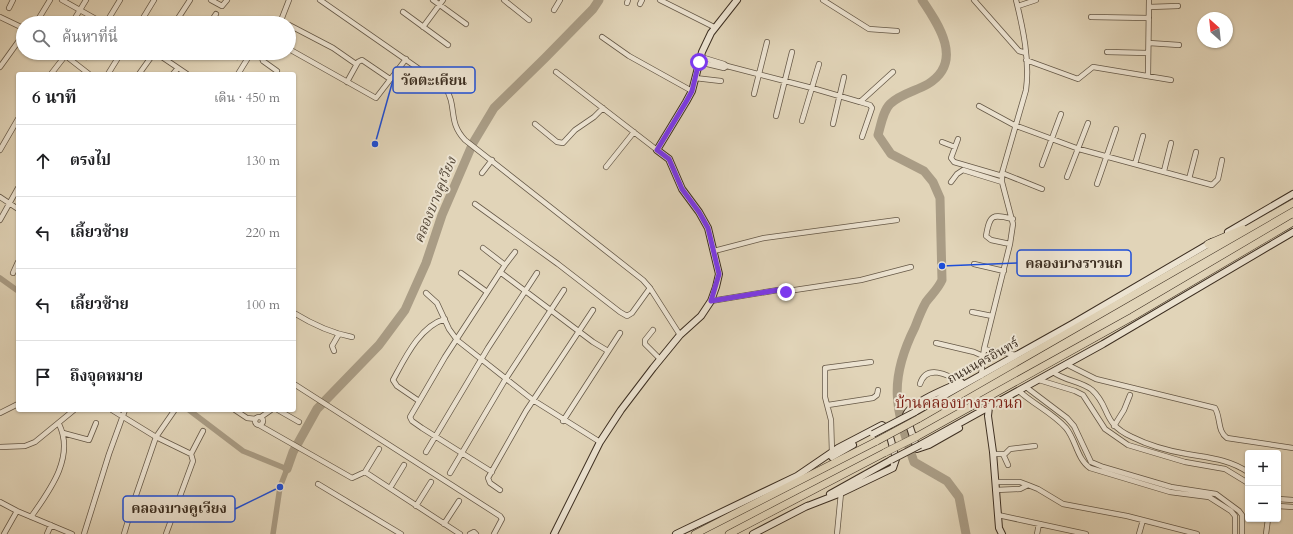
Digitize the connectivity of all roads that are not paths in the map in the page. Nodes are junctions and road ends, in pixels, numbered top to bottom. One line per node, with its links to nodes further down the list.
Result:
1 (13, 0): 26 (street)
2 (50, 0): 30 (street)
3 (62, 0): 27 (street)
4 (86, 0): 27 (street)
5 (120, 0): 33 (street)
6 (154, 0): 34 (street)
7 (190, 0): 35 (street)
8 (211, 0): 9 (street)
9 (227, 0)
10 (289, 0): 36 (street)
11 (320, 0): 58 (street)
12 (433, 0): 22 (street)
13 (504, 0): 40 (street)
14 (560, 0): 28 (street)
15 (660, 0): 44 (street)
16 (737, 0): 44 (main road)
17 (823, 0): 46 (street)
18 (974, 0): 56 (street)
19 (1016, 0): 23 (street)
20 (1036, 0): 23 (street)
21 (1149, 0): 25 (street)
22 (441, 2): 41 (street); 43 (street)
23 (1018, 6): 56 (street)
24 (1178, 6): 25 (street)
25 (1149, 7): 39 (street)
26 (9, 8)
27 (80, 10): 31 (street); 32 (street)
28 (554, 10)
29 (403, 12): 43 (street)
30 (40, 16)
31 (76, 16)
32 (91, 16)
33 (110, 16)
34 (144, 16)
35 (181, 16)
36 (285, 16)
37 (1091, 16): 39 (street)
38 (0, 17): 42 (street)
39 (1149, 18): 49 (street)
40 (528, 20)
41 (466, 24)
42 (16, 25)
43 (423, 27): 51 (street)
44 (714, 27): 66 (main road)
45 (296, 29): 68 (street)
46 (897, 31)
47 (602, 37): 92 (street)
48 (767, 42): 82 (street)
49 (1149, 43): 52 (street); 57 (street)
50 (16, 45): 70 (street)
51 (448, 45)
52 (1179, 45)
53 (792, 52): 88 (street)
54 (1107, 52): 57 (street)
55 (296, 53): 89 (street)
56 (1026, 53): 67 (street)
57 (1148, 53): 83 (street)
58 (406, 59): 86 (street); 120 (street)
59 (59, 60): 73 (street)
60 (71, 60): 74 (street)
61 (117, 60): 75 (street)
62 (150, 60): 76 (street)
63 (166, 60): 71 (street)
64 (247, 60): 79 (street)
65 (263, 60): 72 (street)
66 (700, 60): 82 (street); 85 (main road)
67 (1026, 60): 83 (street); 105 (street)
68 (356, 64): 86 (street); 89 (street)
69 (819, 64): 91 (street)
70 (0, 68)
71 (178, 68): 77 (street); 78 (street)
72 (277, 71)
73 (52, 72)
74 (86, 72)
75 (109, 72)
76 (141, 72)
77 (175, 72)
78 (184, 72)
79 (239, 72)
80 (556, 72): 97 (street)
81 (893, 72): 95 (street)
82 (759, 74): 88 (street); 93 (street)
83 (1148, 76): 87 (street)
84 (844, 77): 94 (street)
85 (696, 78): 90 (street); 92 (main road)
86 (390, 79): 89 (street)
87 (1171, 80)
88 (785, 81): 91 (street); 99 (street)
89 (347, 82)
90 (721, 82)
91 (812, 88): 94 (street); 100 (street)
92 (692, 91): 117 (main road)
93 (754, 94)
94 (839, 95): 95 (street); 104 (street)
95 (860, 102): 108 (street)
96 (979, 106): 105 (street)
97 (603, 108): 103 (street); 107 (street)
98 (1061, 114): 111 (street)
99 (776, 116)
100 (802, 121)
101 (16, 123): 116 (street)
102 (1088, 123): 115 (street)
103 (535, 124)
104 (833, 124)
105 (1014, 125): 111 (street); 127 (street)
106 (1116, 129): 119 (street)
107 (634, 132): 117 (street); 124 (street)
108 (862, 136)
109 (1143, 136): 122 (street)
110 (958, 139): 114 (street)
111 (1052, 139): 115 (street); 123 (street)
112 (942, 142): 114 (street)
113 (1171, 142): 125 (street)
114 (955, 147): 127 (street)
115 (1079, 149): 119 (street); 128 (street)
116 (0, 150)
117 (657, 150): 149 (main road)
118 (1196, 152): 129 (street)
119 (1106, 155): 122 (street); 131 (street)
120 (492, 160): 126 (street); 160 (street)
121 (1222, 160): 129 (street)
122 (1135, 164): 125 (street)
123 (1042, 165)
124 (606, 167)
125 (1164, 171): 129 (street)
126 (482, 172)
127 (1002, 177): 130 (street); 132 (street); 141 (street)
128 (1067, 177)
129 (1189, 179)
130 (952, 182)
131 (1097, 184)
132 (1042, 189)
133 (16, 192): 136 (street)
134 (1293, 194): 147 (main road, ถนนนครอินทร์)
135 (0, 197): 136 (street)
136 (10, 203): 139 (street); 142 (street)
137 (1293, 203): 140 (main road, ถนนนครอินทร์)
138 (476, 204): 160 (street)
139 (16, 207)
140 (1269, 218): 147 (main road); 293 (main road, ถนนนครอินทร์, bridge)
141 (1013, 219): 146 (street); 146 (street)
142 (0, 220)
143 (897, 220): 149 (street)
144 (1293, 222): 294 (main road, bridge)
145 (1293, 232): 188 (main road)
146 (1010, 244): 155 (street)
147 (1208, 244): 184 (main road, ถนนนครอินทร์)
148 (483, 248): 152 (street)
149 (714, 251): 165 (main road)
150 (515, 252): 152 (street)
151 (974, 264): 155 (street)
152 (505, 265): 156 (street)
153 (16, 266): 157 (street)
154 (910, 268): 165 (street)
155 (1004, 270): 170 (street)
156 (500, 272): 161 (street); 163 (street)
157 (13, 273)
158 (460, 273): 163 (street)
159 (537, 273): 161 (street)
160 (650, 288): 176 (street)
161 (525, 290): 166 (street); 186 (street)
162 (564, 290): 166 (street)
163 (487, 292): 178 (street)
164 (426, 293): 171 (street)
165 (711, 301): 176 (main road)
166 (551, 309): 172 (street); 191 (street)
167 (592, 310): 172 (street)
168 (972, 312): 170 (street)
169 (296, 314): 175 (street)
170 (992, 316): 180 (street)
171 (445, 319): 178 (street); 202 (street)
172 (578, 330): 182 (street); 203 (street)
173 (652, 330): 185 (street)
174 (620, 333): 182 (street)
175 (339, 334): 177 (street); 181 (street)
176 (680, 335): 185 (main road)
177 (352, 337)
178 (457, 340): 186 (street); 202 (street)
179 (936, 343): 183 (street)
180 (984, 349): 183 (street); 184 (street)
181 (334, 351)
182 (608, 351): 222 (street)
183 (983, 356): 190 (street)
184 (1016, 356): 190 (main road, ถนนนครอินทร์)
185 (660, 359): 232 (main road)
186 (481, 360): 191 (street); 229 (street)
187 (871, 362): 205 (street)
188 (1066, 364): 189 (main road); 236 (street)
189 (1053, 372): 192 (main road); 194 (street)
190 (979, 376): 193 (main road); 253 (main road, ถนนนครอินทร์, bridge)
191 (505, 380): 203 (street); 239 (street)
192 (1039, 380): 197 (main road); 198 (street)
193 (960, 382): 195 (street); 207 (main road)
194 (1072, 382): 198 (street); 215 (street)
195 (920, 384)
196 (296, 385): 290 (street)
197 (1026, 387): 200 (main road); 217 (street)
198 (1068, 389): 219 (street)
199 (878, 390): 205 (street)
200 (1019, 391): 206 (main road); 221 (street)
201 (1130, 395): 226 (street)
202 (419, 400): 229 (street)
203 (533, 400): 222 (street); 251 (street)
204 (16, 405): 216 (street)
205 (828, 405): 240 (street)
206 (989, 407): 207 (main road); 242 (main road)
207 (982, 411): 270 (main road, bridge)
208 (72, 412): 225 (street)
209 (115, 412): 218 (street)
210 (124, 412): 218 (street)
211 (173, 412): 230 (street)
212 (239, 412): 220 (street)
213 (268, 412): 220 (street)
214 (282, 412): 223 (street)
215 (1105, 412): 219 (street); 226 (street)
216 (0, 413)
217 (1062, 414): 221 (street); 247 (street)
218 (122, 416): 230 (street); 283 (street)
219 (1097, 417): 235 (street)
220 (258, 418): 250 (street)
221 (1057, 420): 247 (street)
222 (563, 421): 232 (street)
223 (299, 422)
224 (96, 423): 228 (street)
225 (59, 424): 228 (street); 234 (street)
226 (1114, 426): 231 (street)
227 (203, 431): 241 (street)
228 (63, 433): 274 (street)
229 (436, 435): 238 (street); 239 (street)
230 (156, 437): 241 (street); 284 (street)
231 (1139, 440): 235 (street); 244 (street)
232 (600, 442): 291 (main road)
233 (1035, 446): 243 (street)
234 (0, 447)
235 (1136, 448): 248 (street)
236 (1293, 448)
237 (379, 449): 250 (street)
238 (426, 452)
239 (463, 453): 251 (street); 252 (street)
240 (832, 453): 253 (main road); 263 (main road)
241 (191, 454): 285 (street)
242 (994, 454): 243 (street); 256 (main road)
243 (1004, 455): 246 (street)
244 (1228, 461): 248 (street); 249 (street)
245 (404, 465): 259 (street)
246 (1008, 465)
247 (1102, 469): 262 (street)
248 (1225, 469): 254 (street)
249 (1245, 470)
250 (365, 472): 259 (street)
251 (492, 472): 260 (street)
252 (450, 473)
253 (797, 476): 292 (main road, ถนนนครอินทร์)
254 (1245, 481)
255 (431, 482): 268 (street)
256 (996, 482): 258 (street); 261 (main road)
257 (318, 484): 286 (street)
258 (1028, 485): 261 (street); 275 (street)
259 (390, 488): 268 (street)
260 (500, 490)
261 (996, 490): 273 (main road)
262 (1186, 492): 302 (street); 303 (street)
263 (841, 493): 270 (main road); 296 (street)
264 (1281, 499): 265 (street)
265 (1293, 500)
266 (459, 501): 277 (street)
267 (0, 502): 272 (street)
268 (416, 506): 277 (street)
269 (1281, 506): 271 (street)
270 (805, 507): 295 (main road)
271 (1293, 507)
272 (17, 511): 274 (street); 280 (street)
273 (998, 515): 278 (street); 297 (main road)
274 (31, 517): 279 (street)
275 (1143, 520): 300 (street); 301 (street)
276 (1268, 522): 304 (street)
277 (444, 524): 287 (street)
278 (1039, 524): 298 (street); 299 (street)
279 (52, 525): 281 (street); 282 (street)
280 (4, 534)
281 (47, 534)
282 (72, 534)
283 (84, 534)
284 (124, 534)
285 (166, 534)
286 (402, 534)
287 (460, 534)
288 (470, 534): 289 (street)
289 (476, 534)
290 (494, 534)
291 (554, 534)
292 (676, 534)
293 (695, 534)
294 (728, 534)
295 (753, 534)
296 (837, 534)
297 (1002, 534)
298 (1037, 534)
299 (1086, 534)
300 (1139, 534)
301 (1197, 534)
302 (1235, 534)
303 (1242, 534)
304 (1266, 534)

